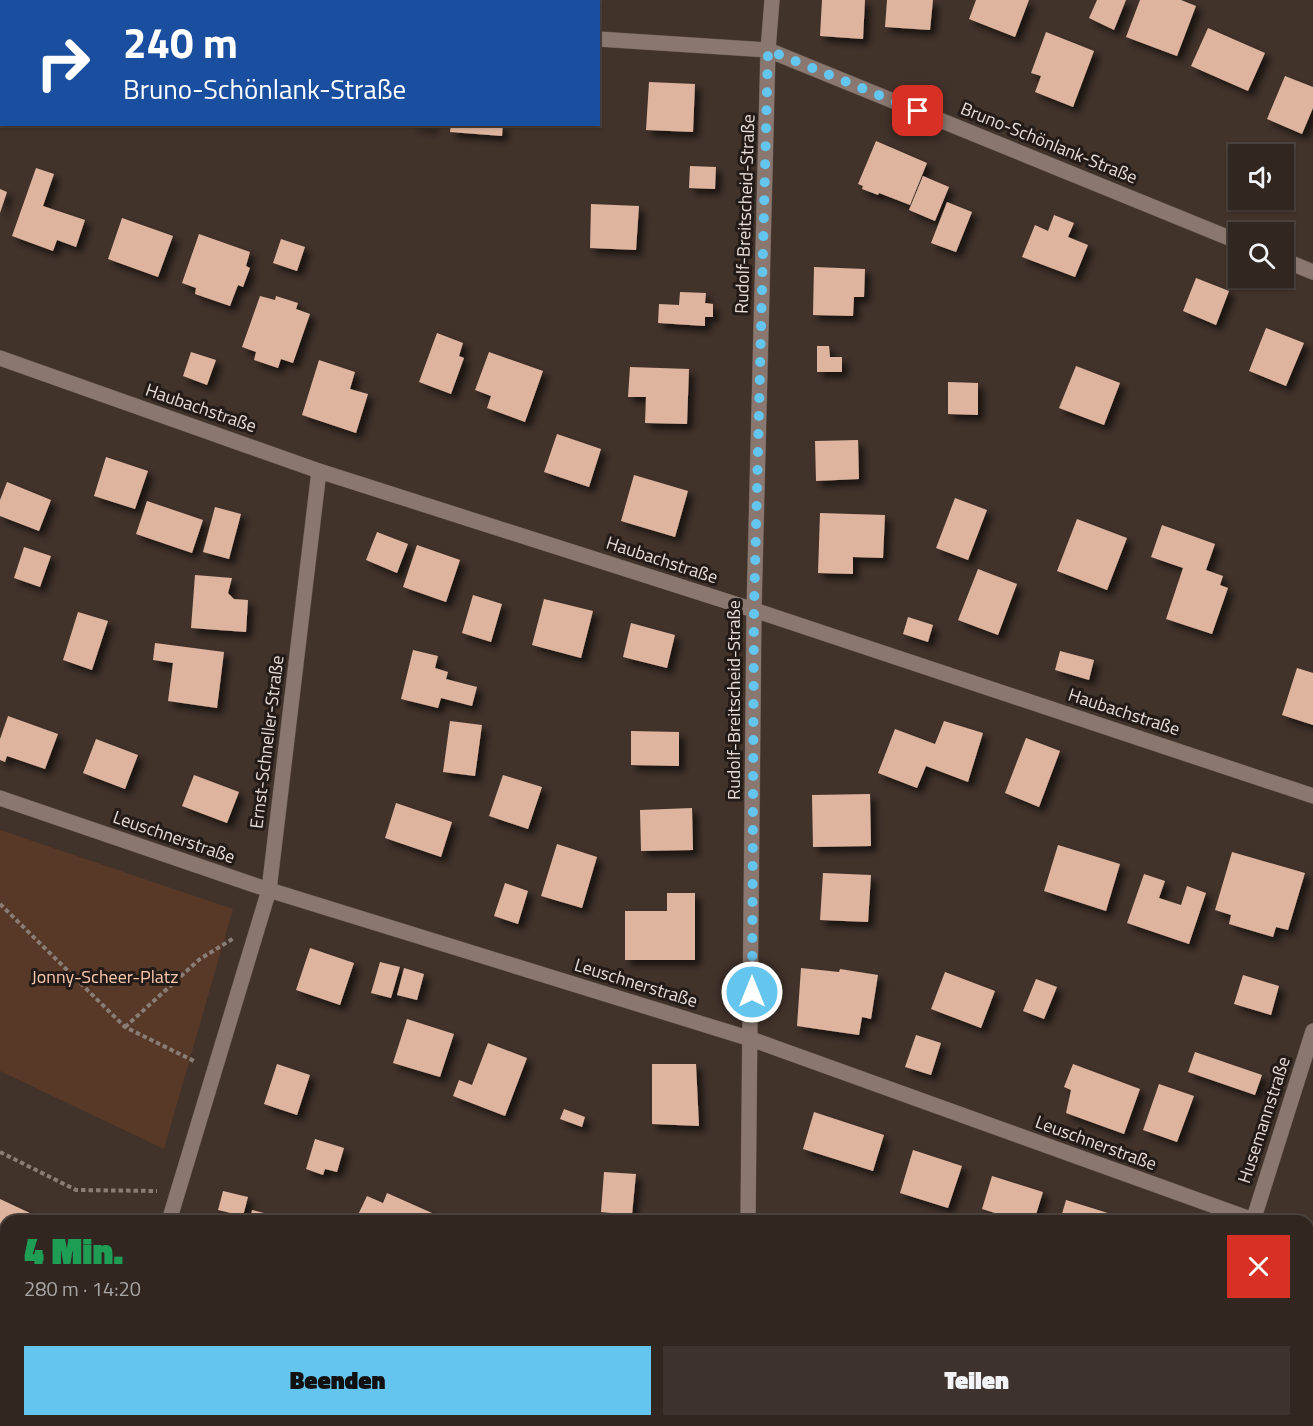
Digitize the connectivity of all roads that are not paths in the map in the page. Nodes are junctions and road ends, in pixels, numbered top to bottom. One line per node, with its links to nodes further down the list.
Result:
1 (772, 0): 3 (street, Rudolf-Breitscheid-Straße)
2 (600, 39): 3 (street, Bruno-Schönlank-Straße)
3 (768, 50): 4 (street, Bruno-Schönlank-Straße); 9 (street, Rudolf-Breitscheid-Straße)
4 (1228, 238)
5 (1294, 264): 6 (street)
6 (1313, 272)
7 (0, 358): 8 (street, Haubachstraße)
8 (319, 471): 9 (street, Haubachstraße); 12 (street, Ernst-Schneller-Straße)
9 (754, 610): 10 (street, Haubachstraße); 14 (street, Rudolf-Breitscheid-Straße)
10 (1313, 796)
11 (0, 798): 12 (street, Leuschnerstraße)
12 (269, 890): 14 (street, Leuschnerstraße); 15 (street, Ernst-Schneller-Straße)
13 (1313, 1032): 18 (street, Husemannstraße)
14 (752, 1040): 16 (street, Rudolf-Breitscheid-Straße); 17 (street, Leuschnerstraße)
15 (171, 1215)
16 (748, 1215)
17 (1237, 1215)
18 (1256, 1215)

